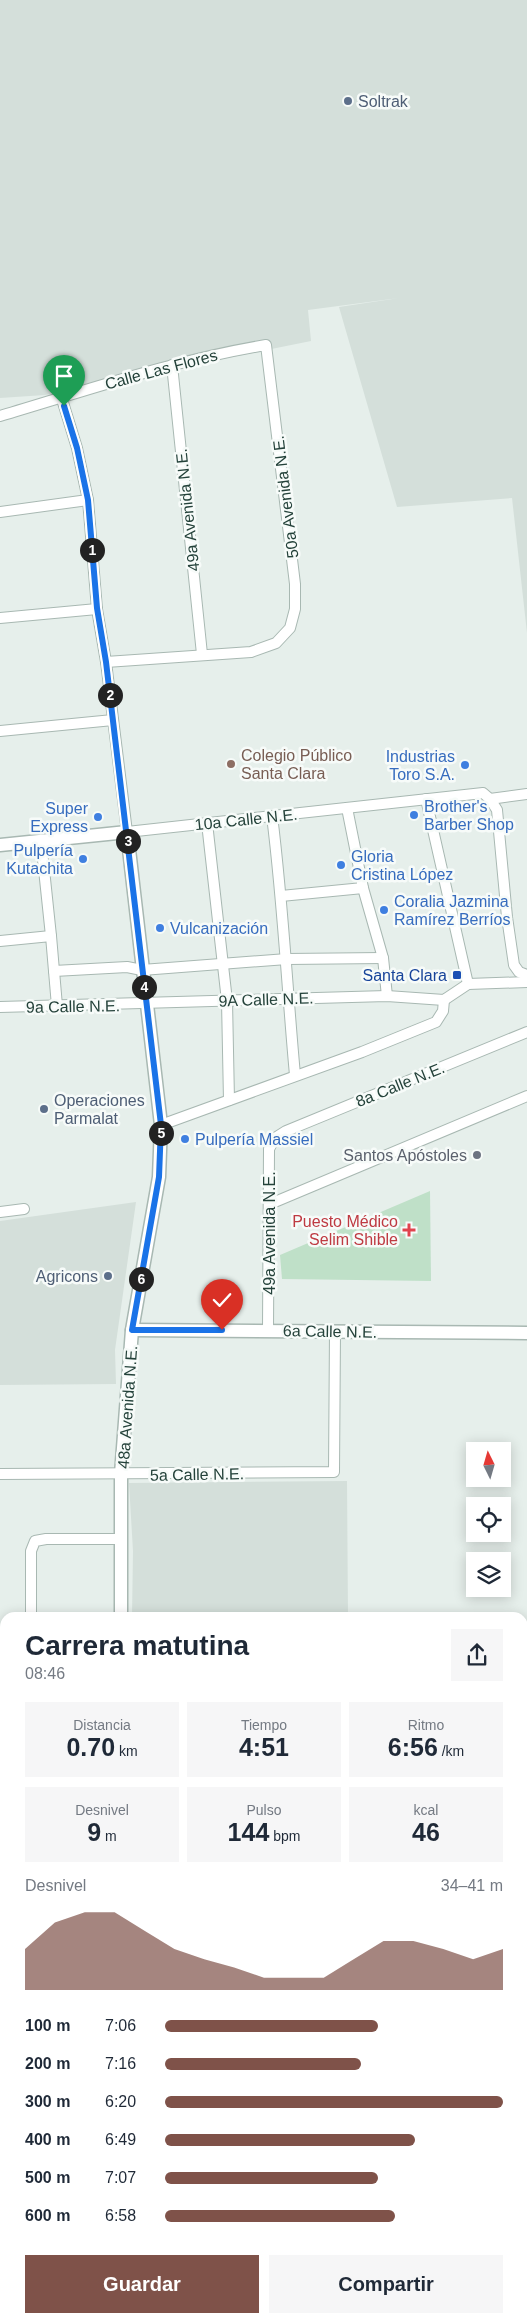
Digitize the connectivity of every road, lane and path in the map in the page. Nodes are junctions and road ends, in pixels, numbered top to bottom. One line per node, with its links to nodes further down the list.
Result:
1 (266, 345): 2 (street, Calle Las Flores); 9 (street, 50a Avenida N.E.)
2 (172, 365): 3 (street, Calle Las Flores); 9 (street, 49a Avenida N.E.)
3 (61, 396): 4 (street, Calle Las Flores); 5 (street, 48a Avenida N.E.)
4 (0, 416)
5 (88, 500): 6 (street); 7 (street, 48a Avenida N.E.)
6 (0, 512)
7 (97, 608): 8 (street); 10 (street, 48a Avenida N.E.)
8 (0, 618)
9 (202, 654): 10 (street)
10 (106, 662): 11 (street, 48a Avenida N.E.)
11 (113, 720): 12 (street); 19 (street, 48a Avenida N.E.)
12 (0, 731)
13 (527, 794): 15 (street, 10a Calle N.E.)
14 (426, 799): 15 (street, 10a Calle N.E.); 16 (street, 10a Calle N.E.); 33 (street)
15 (490, 799): 31 (street)
16 (347, 808): 17 (street, 10a Calle N.E.); 22 (street)
17 (272, 816): 18 (street, 10a Calle N.E.); 23 (street)
18 (207, 823): 19 (street, 10a Calle N.E.); 28 (street)
19 (127, 832): 20 (street, 10a Calle N.E.); 29 (street, 48a Avenida N.E.)
20 (40, 841): 21 (street, 10a Calle N.E.); 24 (street)
21 (0, 845)
22 (363, 888): 23 (street); 26 (street)
23 (281, 896): 27 (street)
24 (51, 936): 25 (street); 30 (street)
25 (0, 941)
26 (383, 958): 27 (street); 34 (street)
27 (287, 960): 28 (street); 35 (street)
28 (222, 964): 29 (street); 37 (street)
29 (142, 970): 30 (street); 38 (street, 48a Avenida N.E.)
30 (54, 971): 39 (street)
31 (527, 975)
32 (527, 982): 33 (street)
33 (468, 984): 36 (street)
34 (386, 996): 35 (street, 9A Calle N.E.); 36 (street)
35 (288, 998): 37 (street, 9A Calle N.E.); 42 (street)
36 (444, 1000): 42 (street)
37 (227, 1001): 38 (street, 9A Calle N.E.); 44 (street)
38 (146, 1004): 39 (street, 9a Calle N.E.); 45 (street, 48a Avenida N.E.)
39 (57, 1006): 40 (street, 9a Calle N.E.)
40 (0, 1007)
41 (527, 1032): 46 (street, 8a Calle N.E.)
42 (295, 1075): 44 (street)
43 (527, 1096): 47 (street)
44 (229, 1100): 45 (street)
45 (161, 1125): 50 (street, 48a Avenida N.E.)
46 (275, 1138): 47 (street, 49a Avenida N.E.)
47 (270, 1204): 51 (street, 49a Avenida N.E.)
48 (24, 1209): 49 (street)
49 (0, 1212)
50 (132, 1330): 51 (street, 6a Calle N.E.); 55 (street, 48a Avenida N.E.)
51 (268, 1330): 52 (street, 6a Calle N.E.)
52 (335, 1331): 53 (street, 6a Calle N.E.); 55 (street, 5a Calle N.E.)
53 (527, 1333)
54 (0, 1474): 55 (street, 5a Calle N.E.)
55 (122, 1474): 56 (street, 48a Avenida N.E.)
56 (122, 1539): 57 (street); 58 (street, 48a Avenida N.E.)
57 (31, 1612)
58 (121, 1612)

